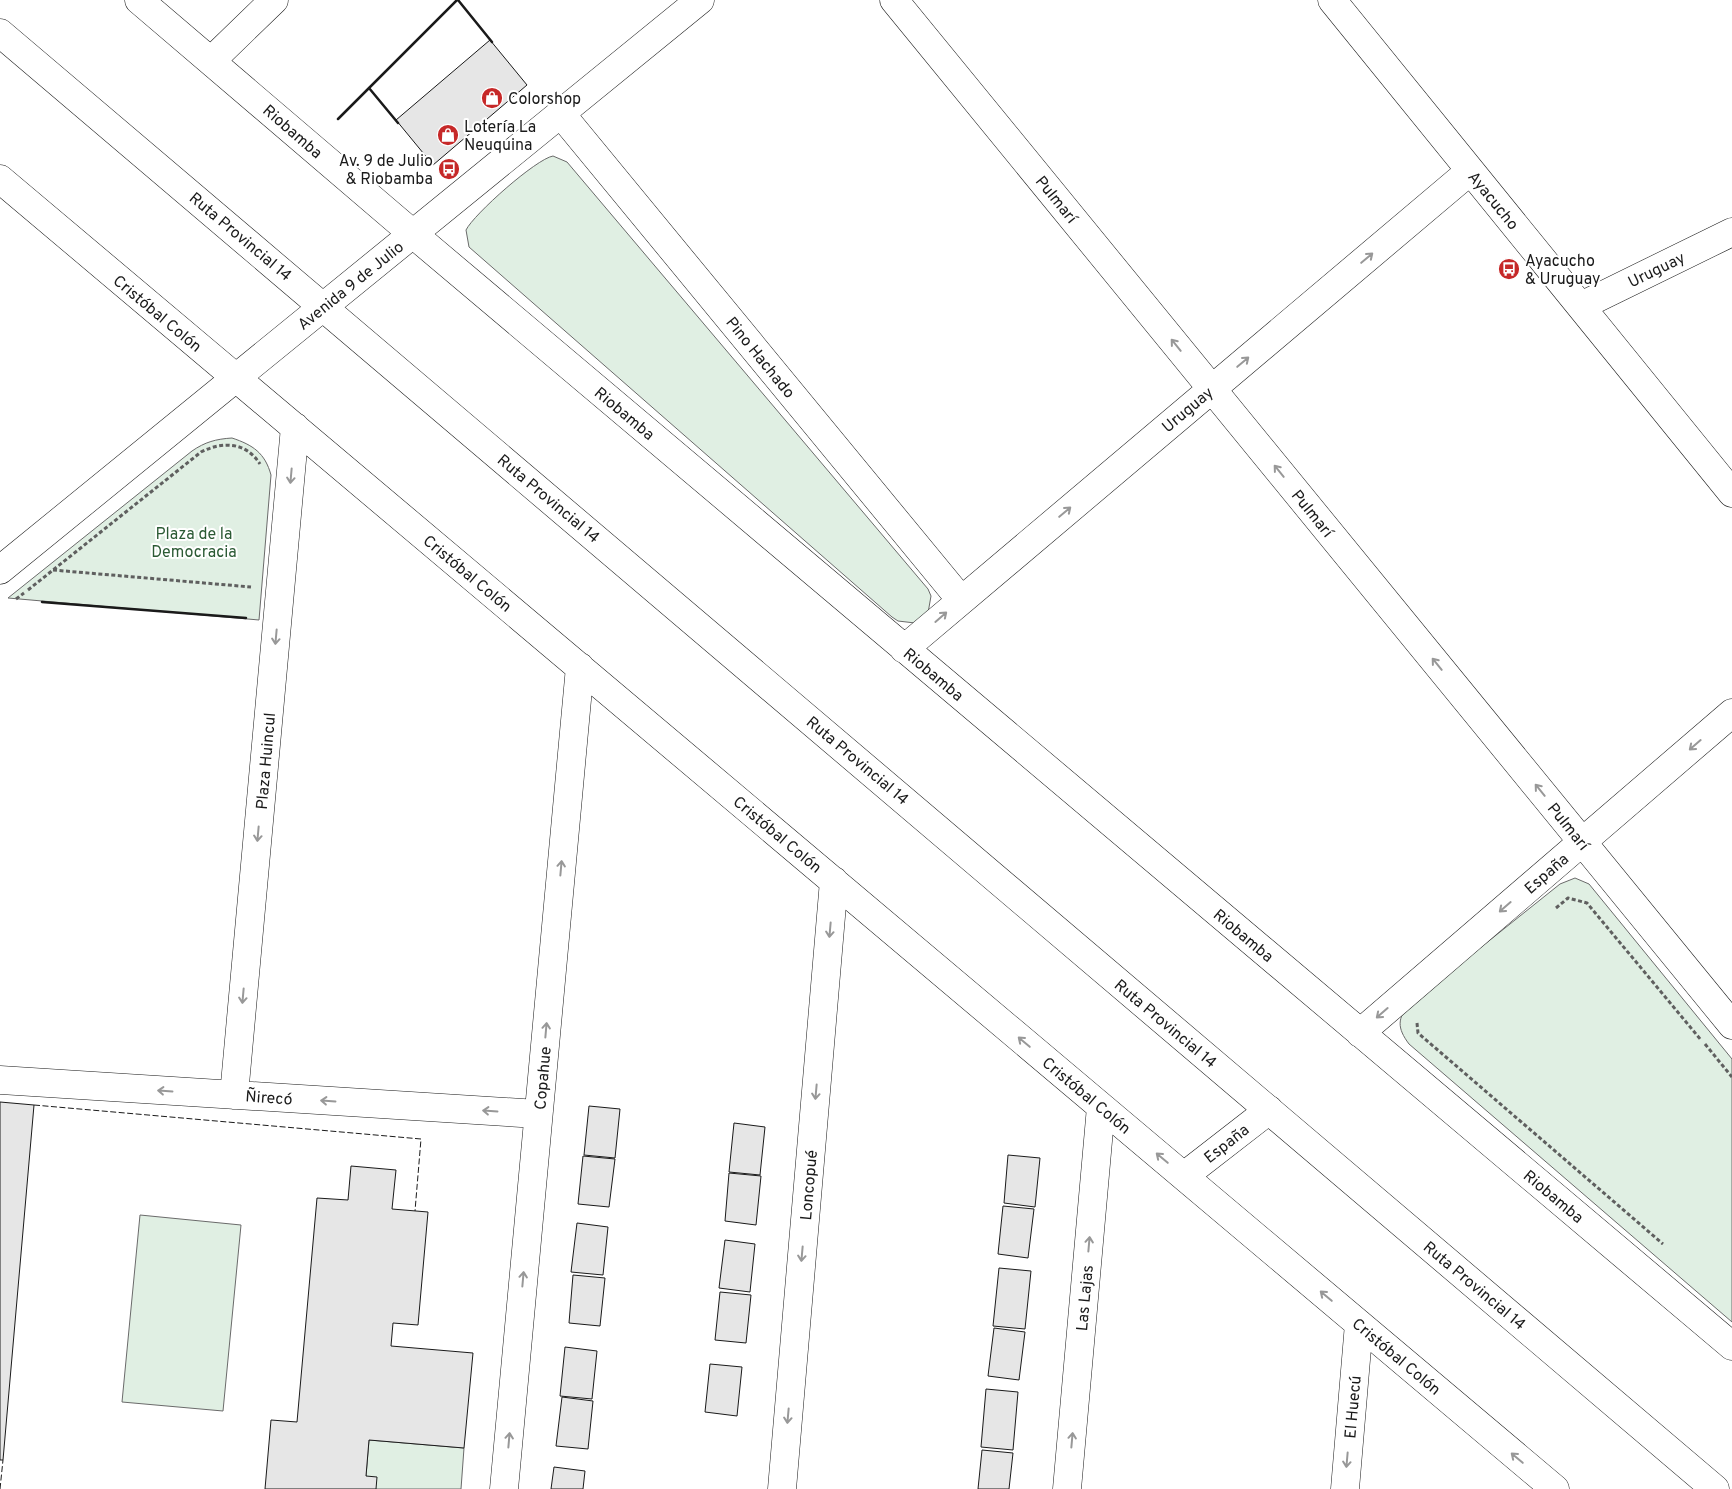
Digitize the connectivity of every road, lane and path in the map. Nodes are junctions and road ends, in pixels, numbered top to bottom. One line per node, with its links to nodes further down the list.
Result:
1 (138, 0): 7 (street, Riobamba)
2 (274, 0): 7 (street)
3 (700, 0): 8 (street, Avenida 9 de Julio)
4 (894, 0): 16 (street, Pulmarí, one-way to 4)
5 (1332, 0): 9 (street, Ayacucho)
6 (0, 33): 14 (street, Ruta Provincial 14)
7 (212, 61): 12 (street, Riobamba)
8 (561, 114): 12 (street, Avenida 9 de Julio); 24 (street, Pino Hachado)
9 (1470, 171): 13 (street, Ayacucho); 16 (street, Uruguay, one-way to 9)
10 (0, 179): 15 (street, Cristóbal Colón)
11 (1732, 232): 13 (street, Uruguay)
12 (413, 234): 14 (street, Avenida 9 de Julio); 25 (street, Riobamba)
13 (1581, 306): 19 (street, Ayacucho)
14 (325, 307): 15 (street, Avenida 9 de Julio); 38 (street, Ruta Provincial 14)
15 (235, 378): 17 (street, Cristóbal Colón); 20 (street, Avenida 9 de Julio)
16 (1212, 389): 24 (street, Uruguay, one-way to 16); 28 (street, Pulmarí, one-way to 16)
17 (295, 427): 26 (street, Cristóbal Colón); 36 (street, Plaza Huincul, one-way to 36)
18 (263, 472): 21 (path)
19 (1732, 493)
20 (0, 570)
21 (52, 570): 22 (path); 23 (path)
22 (255, 587)
23 (16, 599)
24 (961, 600): 25 (street, Uruguay, one-way to 24)
25 (904, 649): 33 (street, Riobamba)
26 (580, 667): 29 (street, Cristóbal Colón); 39 (street, Copahue, one-way to 26)
27 (1732, 713): 28 (street, España, one-way to 28)
28 (1582, 842): 32 (street, Pulmarí); 33 (street, España, one-way to 33)
29 (834, 881): 37 (street, Cristóbal Colón, one-way to 29); 45 (street, Loncopué, one-way to 45)
30 (1553, 910): 34 (path)
31 (1417, 1014): 41 (path)
32 (1732, 1025)
33 (1360, 1032): 43 (street, Riobamba)
34 (1732, 1077)
35 (0, 1080): 36 (street, Ñirecó, one-way to 35)
36 (234, 1095): 39 (street, Ñirecó, one-way to 36)
37 (1102, 1107): 40 (street, Cristóbal Colón, one-way to 37); 46 (street, Las Lajas, one-way to 37)
38 (1269, 1110): 40 (street, España); 49 (street, Ruta Provincial 14)
39 (538, 1114): 44 (street, Copahue, one-way to 39)
40 (1184, 1176): 42 (street, Cristóbal Colón, one-way to 40)
41 (1665, 1246)
42 (1359, 1324): 47 (street, El Huecú, one-way to 47); 48 (street, Cristóbal Colón, one-way to 42)
43 (1732, 1346)
44 (504, 1489)
45 (782, 1489)
46 (1067, 1489)
47 (1345, 1489)
48 (1555, 1489)
49 (1715, 1489)

